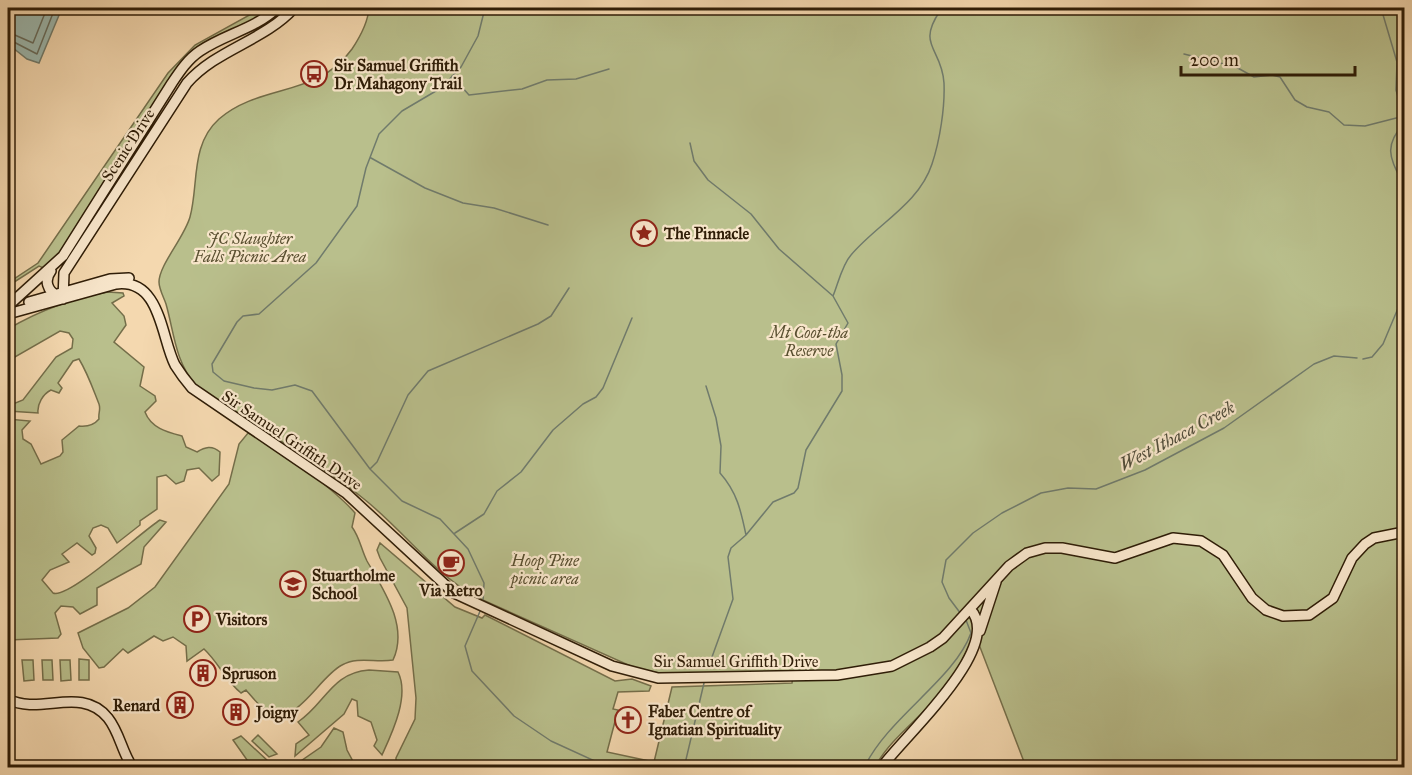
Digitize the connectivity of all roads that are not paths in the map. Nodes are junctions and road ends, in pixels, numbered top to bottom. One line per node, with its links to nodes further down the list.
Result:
1 (277, 8): 3 (main road, Scenic Drive)
2 (294, 8): 4 (main road, Scenic Drive)
3 (58, 262): 4 (main road, Scenic Drive); 5 (main road, Scenic Drive)
4 (60, 295): 5 (main road); 6 (main road); 9 (main road, Sir Samuel Griffith Drive)
5 (8, 308)
6 (8, 314)
7 (1404, 532): 8 (main road, Sir Samuel Griffith Drive)
8 (997, 579): 9 (main road, Sir Samuel Griffith Drive); 10 (main road)
9 (965, 615): 10 (main road)
10 (979, 632): 13 (main road)
11 (8, 699): 12 (main road)
12 (133, 768)
13 (881, 768)

